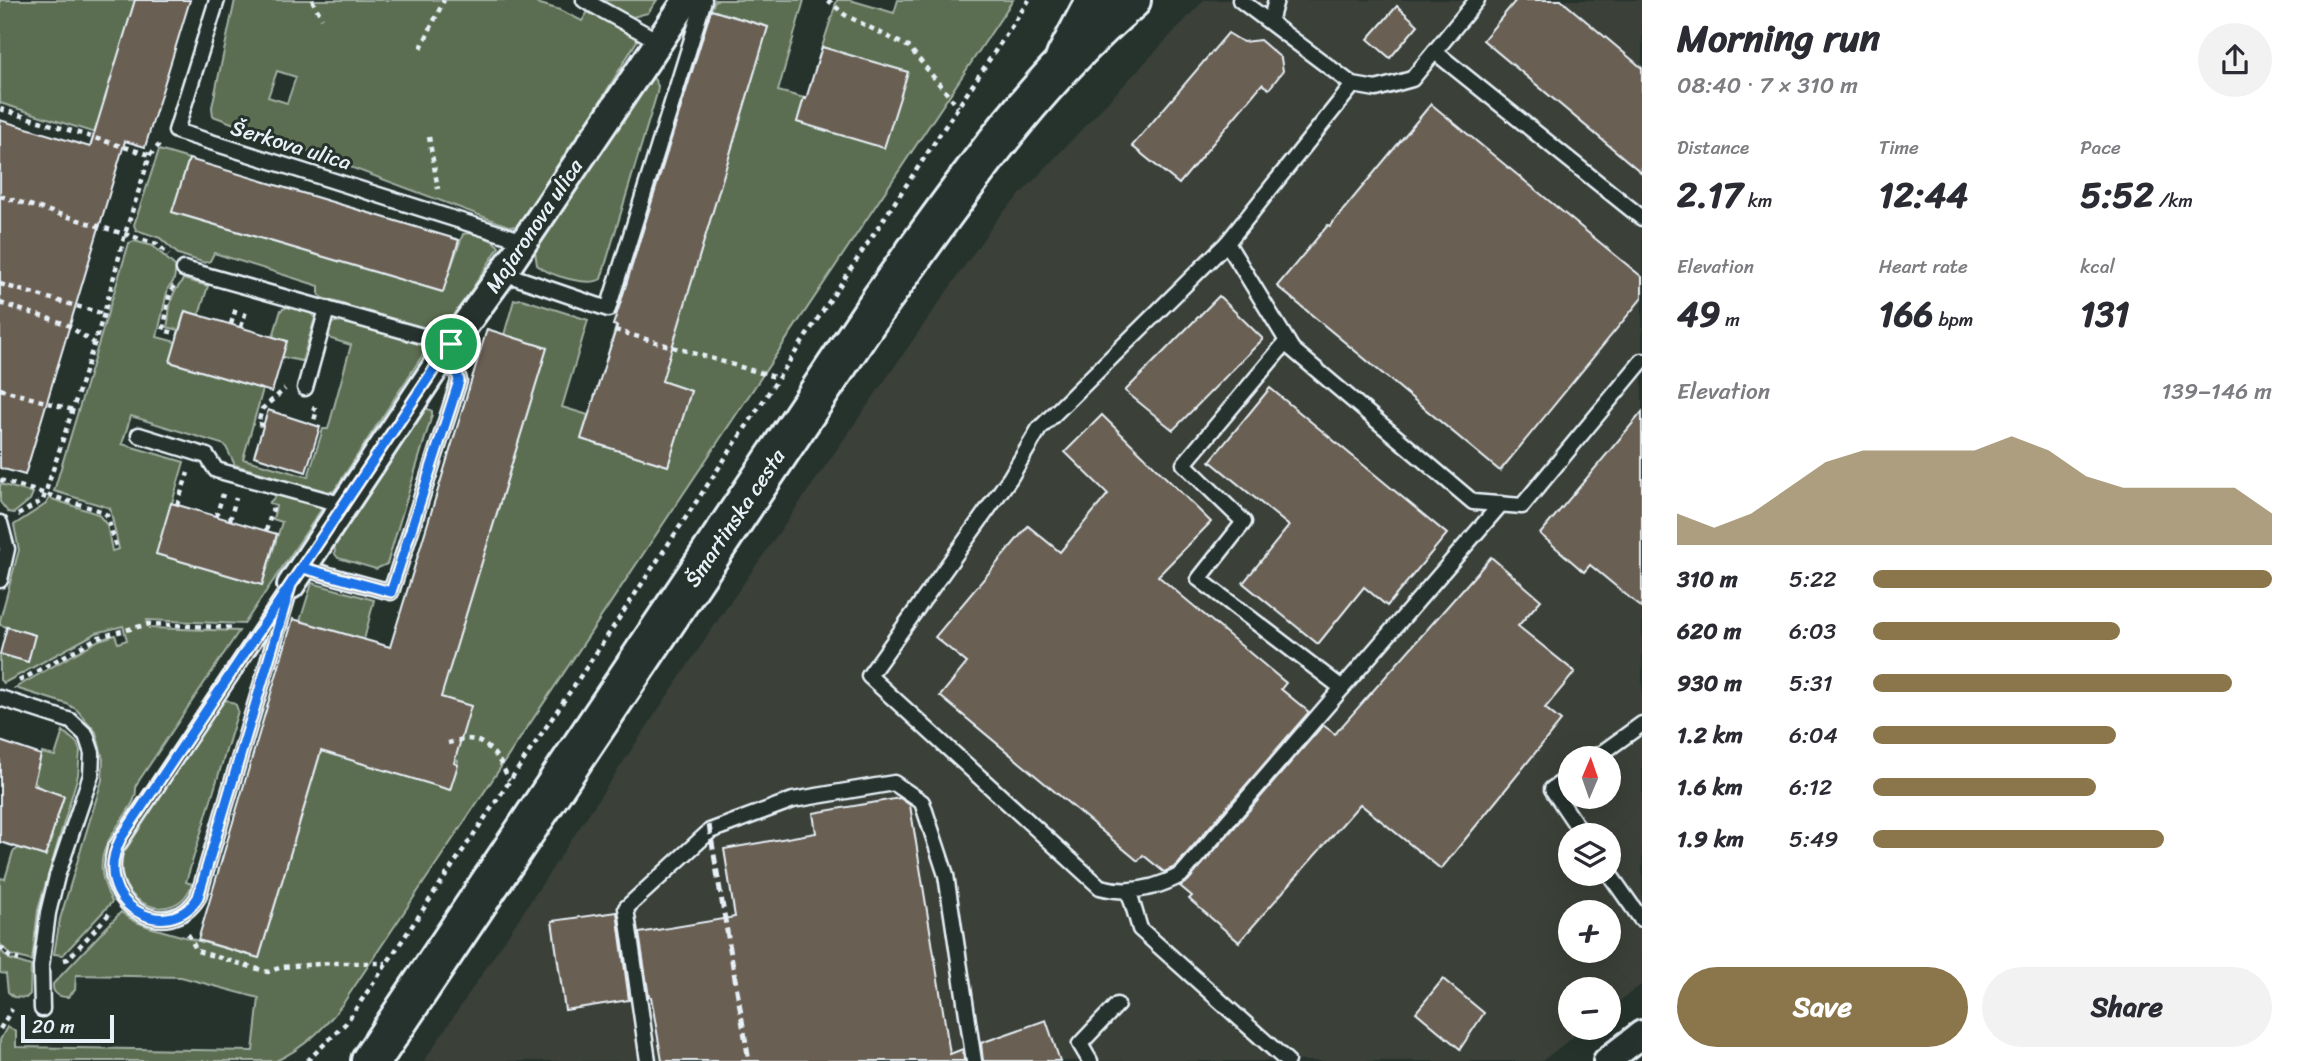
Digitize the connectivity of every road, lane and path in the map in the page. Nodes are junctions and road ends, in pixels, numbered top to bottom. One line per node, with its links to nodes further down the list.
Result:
1 (216, 0): 23 (lane)
2 (312, 0): 14 (path)
3 (444, 0): 17 (path)
4 (584, 0): 16 (lane)
5 (687, 0): 16 (street, Majaronova ulica)
6 (704, 0): 34 (lane)
7 (828, 0): 21 (path)
8 (1029, 0): 21 (path, Šmartinska cesta)
9 (1096, 0): 19 (main road)
10 (1131, 0): 19 (main road, Šmartinska cesta)
11 (1240, 0): 15 (lane)
12 (1276, 0): 15 (lane)
13 (1477, 0): 18 (lane)
14 (322, 18)
15 (1270, 22): 20 (lane)
16 (660, 42): 30 (street, Majaronova ulica)
17 (421, 48)
18 (1435, 52): 20 (lane); 28 (lane)
19 (1059, 71): 87 (main road, Šmartinska cesta)
20 (1353, 85): 31 (lane)
21 (958, 107): 45 (path, Šmartinska cesta)
22 (0, 109): 25 (path)
23 (176, 131): 25 (path); 27 (lane, Šerkova ulica)
24 (429, 137): 27 (path)
25 (150, 155): 29 (path)
26 (0, 196): 29 (path)
27 (442, 214): 30 (lane, Šerkova ulica)
28 (1642, 218)
29 (125, 233): 32 (path); 38 (path)
30 (524, 241): 34 (street, Majaronova ulica)
31 (1227, 243): 41 (lane); 75 (lane)
32 (157, 244)
33 (184, 269): 37 (lane); 40 (path)
34 (503, 273): 43 (street, Majaronova ulica)
35 (0, 284): 38 (path)
36 (0, 303): 42 (path)
37 (327, 309): 43 (lane); 46 (lane)
38 (104, 314): 42 (path)
39 (603, 327): 45 (path)
40 (178, 334)
41 (1287, 341): 55 (lane); 66 (lane)
42 (94, 343): 48 (path)
43 (451, 344): 57 (street, Majaronova ulica); 62 (lane)
44 (1642, 360): 55 (lane)
45 (778, 378): 71 (path, Šmartinska cesta)
46 (305, 388): 49 (path)
47 (0, 389): 48 (path)
48 (72, 410): 53 (path)
49 (263, 425)
50 (139, 435): 51 (lane)
51 (195, 452): 56 (path); 57 (lane)
52 (0, 480): 53 (path)
53 (45, 493): 58 (path); 61 (path)
54 (261, 504): 60 (path)
55 (1501, 504): 66 (lane)
56 (177, 505)
57 (344, 505): 62 (street, Majaronova ulica)
58 (25, 510)
59 (0, 523): 63 (lane)
60 (267, 531)
61 (117, 550)
62 (297, 576): 64 (lane, Majaronova ulica); 77 (lane, Majaronova ulica)
63 (0, 580)
64 (262, 629): 65 (path); 76 (lane, Majaronova ulica)
65 (11, 685)
66 (1342, 688): 75 (lane)
67 (0, 698): 83 (lane)
68 (1642, 724): 70 (lane)
69 (448, 743): 71 (path)
70 (1612, 746)
71 (510, 780): 80 (path, Šmartinska cesta)
72 (1558, 785): 73 (lane)
73 (1558, 798)
74 (1618, 886): 78 (lane)
75 (1129, 892): 91 (lane)
76 (122, 899): 77 (lane); 79 (path)
77 (178, 916): 80 (path)
78 (1641, 919)
79 (68, 959)
80 (387, 964): 86 (path, Šmartinska cesta)
81 (1117, 1005): 90 (lane)
82 (12, 1009): 84 (path)
83 (42, 1009)
84 (0, 1029)
85 (1642, 1034): 92 (street)
86 (307, 1061)
87 (371, 1061)
88 (648, 1061): 89 (lane)
89 (974, 1061)
90 (1090, 1061)
91 (1287, 1061)
92 (1607, 1061)

